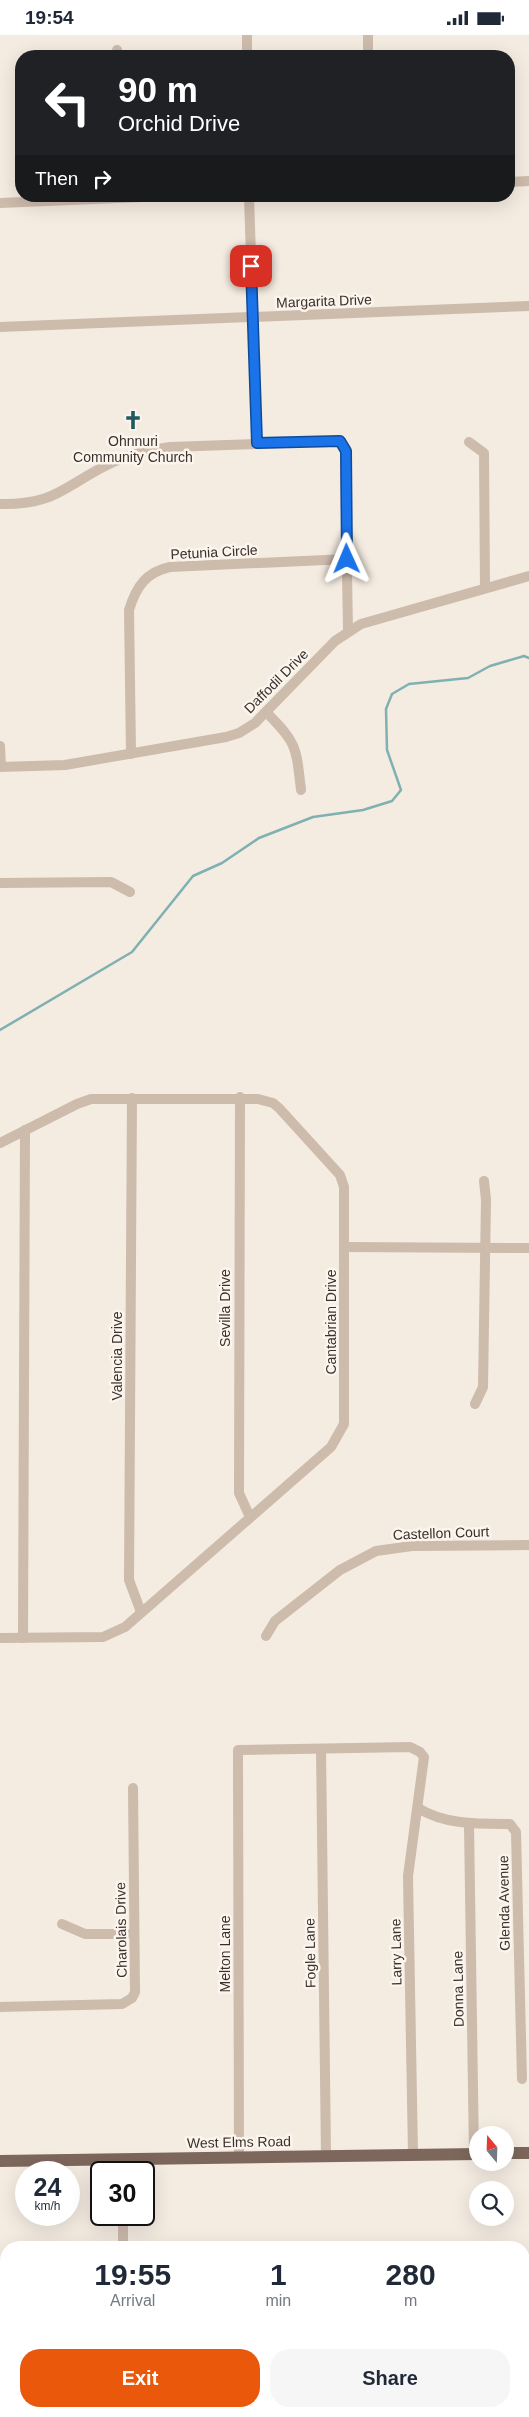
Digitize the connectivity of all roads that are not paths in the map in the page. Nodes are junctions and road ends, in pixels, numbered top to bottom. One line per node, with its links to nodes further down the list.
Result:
1 (247, 35): 3 (street)
2 (368, 35): 4 (street)
3 (247, 50)
4 (368, 50)
5 (529, 181): 6 (street)
6 (515, 182)
7 (20, 202): 9 (street)
8 (250, 202): 11 (street)
9 (0, 203)
10 (529, 306): 11 (street, Margarita Drive)
11 (252, 318): 12 (street, Margarita Drive); 14 (street)
12 (0, 327)
13 (469, 442): 18 (street)
14 (257, 443): 15 (street); 16 (street)
15 (0, 503)
16 (347, 559): 19 (street); 22 (street, Petunia Circle)
17 (529, 576): 18 (street, Daffodil Drive)
18 (485, 588): 19 (street, Daffodil Drive)
19 (348, 631): 20 (street, Daffodil Drive)
20 (266, 712): 22 (street, Daffodil Drive); 24 (street)
21 (0, 746): 23 (street)
22 (131, 754): 23 (street, Daffodil Drive)
23 (0, 767)
24 (301, 790)
25 (0, 883): 26 (street)
26 (130, 892)
27 (240, 1097): 28 (street, Cantabrian Drive); 32 (street, Cantabrian Drive); 36 (street, Sevilla Drive)
28 (132, 1098): 29 (street, Cantabrian Drive); 38 (street, Valencia Drive)
29 (25, 1130): 30 (street, Cantabrian Drive); 41 (street)
30 (0, 1143)
31 (484, 1181): 33 (street)
32 (344, 1247): 33 (street); 36 (street, Cantabrian Drive)
33 (484, 1248): 34 (street); 35 (street)
34 (529, 1248)
35 (475, 1404)
36 (250, 1517): 38 (street, Cantabrian Drive)
37 (529, 1545): 39 (street, Castellon Court)
38 (141, 1612): 41 (street, Cantabrian Drive)
39 (266, 1636)
40 (0, 1639): 41 (street, Cantabrian Drive)
41 (23, 1639)
42 (321, 1749): 44 (street, Larry Lane); 55 (street, Fogle Lane); 56 (street, Melton Lane)
43 (133, 1788): 47 (street, Charolais Drive)
44 (418, 1807): 45 (street, Glenda Avenue); 54 (street, Larry Lane)
45 (469, 1825): 49 (street, Glenda Avenue); 50 (street, Donna Lane)
46 (62, 1923): 47 (street)
47 (134, 1934): 48 (street, Charolais Drive)
48 (0, 2007)
49 (522, 2079)
50 (475, 2126)
51 (514, 2153): 52 (main road)
52 (529, 2153)
53 (469, 2154): 54 (main road, West Elms Road)
54 (413, 2155): 55 (main road, West Elms Road)
55 (326, 2156): 56 (main road, West Elms Road)
56 (239, 2157): 57 (main road, West Elms Road)
57 (122, 2159): 58 (main road, West Elms Road)
58 (0, 2161)
59 (123, 2226): 60 (street)
60 (123, 2241)

